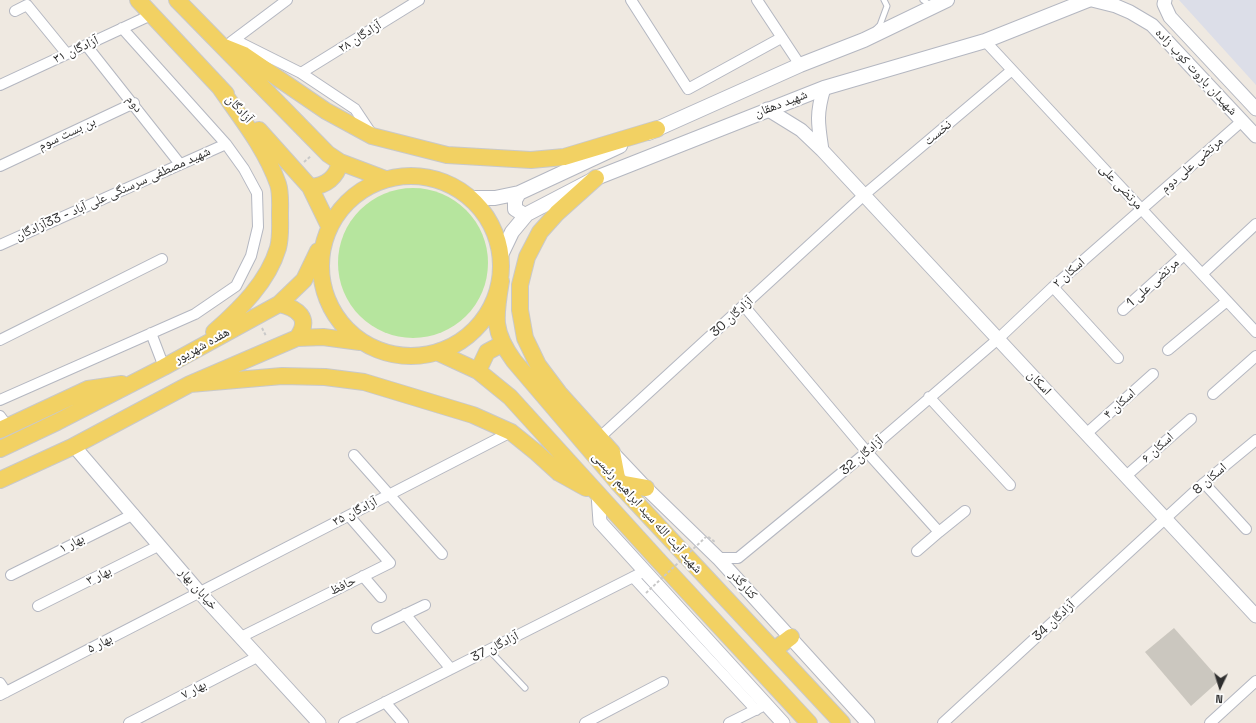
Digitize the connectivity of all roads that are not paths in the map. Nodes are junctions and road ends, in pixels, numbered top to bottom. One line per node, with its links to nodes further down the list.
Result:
1 (138, 0): 14 (main road, آزادگان)
2 (177, 0): 21 (main road)
3 (287, 0): 21 (street)
4 (419, 0): 26 (street, ۲۸ آزادگان)
5 (631, 0): 18 (street)
6 (757, 0): 18 (street)
7 (884, 0): 19 (lane)
8 (947, 0): 12 (main road, شهید دهقان)
9 (1088, 0): 20 (main road, شهید دهقان)
10 (1092, 0): 16 (street, شهیدان باروت کوب زاده)
11 (1165, 0): 15 (street)
12 (928, 3): 19 (main road, شهید دهقان)
13 (15, 11): 23 (street)
14 (151, 15): 17 (street, ۳۱ آزادگان); 28 (main road, آزادگان)
15 (1170, 17): 16 (street); 32 (street, شهیدان باروت کوب زاده)
16 (1152, 25): 33 (street, شهیدان باروت کوب زاده)
17 (122, 28): 22 (street, ۳۱ آزادگان); 37 (street)
18 (781, 38): 24 (street)
19 (864, 40): 24 (main road, شهید دهقان)
20 (985, 41): 25 (street, مرتضی علی); 29 (main road, شهید دهقان)
21 (230, 43): 26 (street); 35 (main road); 39 (main road)
22 (86, 45): 23 (street, ۳۱ آزادگان); 30 (street, دوم)
23 (67, 54): 27 (street, ۳۱ آزادگان)
24 (800, 65): 34 (main road, شهید دهقان)
25 (1012, 70): 46 (street, نخست); 48 (street, مرتضی علی)
26 (301, 73): 35 (street)
27 (0, 84)
28 (218, 85): 44 (main road, آزادگان); 72 (main road)
29 (824, 88): 31 (main road, شهید دهقان); 38 (street)
30 (134, 103): 40 (street, بن بست سوم); 41 (street, دوم)
31 (767, 109): 38 (street, اسکان); 42 (main road, شهید دهقان)
32 (1256, 109)
33 (1242, 121): 36 (street, شهیدان باروت کوب زاده); 48 (street, مرتضی علی دوم)
34 (657, 129): 35 (main road); 45 (main road, شهید دهقان)
35 (372, 136)
36 (1256, 136)
37 (226, 144): 41 (street, شهید مصطفی سرسنگی علی آباد - 33آزادگان); 65 (street)
38 (822, 150): 46 (street, اسکان)
39 (340, 162): 43 (main road); 44 (main road)
40 (1, 164)
41 (180, 164): 53 (street, شهید مصطفی سرسنگی علی آباد - 33آزادگان)
42 (596, 178): 49 (main road, شهید دهقان); 88 (main road)
43 (385, 179): 47 (main road); 51 (main road)
44 (310, 187): 51 (main road, آزادگان)
45 (519, 193): 47 (main road, شهید دهقان); 49 (main road)
46 (864, 195): 62 (street, آزادگان 30); 67 (street, اسکان)
47 (470, 198): 54 (main road)
48 (1142, 210): 55 (street, مرتضی علی); 59 (street, اسکان ۲)
49 (527, 214): 54 (main road, شهید دهقان)
50 (1256, 224): 57 (street)
51 (329, 226): 52 (main road)
52 (323, 242): 61 (main road, هفده شهریور); 69 (main road)
53 (0, 245)
54 (501, 255): 58 (main road)
55 (1184, 255): 57 (street, مرتضی علی); 63 (street, مرتضی علی 1)
56 (162, 259): 68 (street)
57 (1202, 274): 60 (street, مرتضی علی)
58 (501, 281): 70 (main road, شهید آیت الله سید ابراهیم رئیسی); 73 (main road)
59 (1053, 287): 67 (street, اسکان ۲); 75 (street)
60 (1227, 301): 64 (street, مرتضی علی); 71 (street)
61 (279, 304): 66 (main road); 72 (main road, هفده شهریور)
62 (744, 306): 88 (street, آزادگان 30); 93 (street)
63 (1123, 310)
64 (1255, 329)
65 (150, 333): 76 (street); 83 (street)
66 (297, 338): 69 (main road); 80 (main road)
67 (998, 339): 82 (street, آزادگان 32); 87 (street, اسکان)
68 (0, 340)
69 (360, 342): 73 (main road)
70 (502, 344): 77 (main road); 97 (main road, شهید آیت الله سید ابراهیم رئیسی)
71 (1168, 350)
72 (192, 351): 76 (main road, هفده شهریور)
73 (439, 353): 77 (main road, شهید آیت الله سید ابراهیم رئیسی)
74 (1256, 356): 81 (street)
75 (1118, 358)
76 (164, 367): 79 (main road, هفده شهریور)
77 (478, 371): 103 (main road, شهید آیت الله سید ابراهیم رئیسی)
78 (1153, 374): 87 (street, اسکان ۴)
79 (136, 381): 85 (main road); 90 (main road, هفده شهریور)
80 (190, 384): 86 (main road); 91 (main road)
81 (1213, 394)
82 (929, 397): 93 (street, آزادگان 32); 99 (street)
83 (0, 400)
84 (1191, 419): 95 (street, اسکان ۶)
85 (3, 424)
86 (510, 432): 102 (street, آزادگان ۳۵); 103 (main road)
87 (1086, 434): 95 (street, اسکان)
88 (599, 438): 92 (main road)
89 (1256, 440): 98 (street, اسکان 8)
90 (0, 449)
91 (75, 449): 96 (main road); 101 (main road); 105 (street, خیابان بهار)
92 (612, 452): 97 (main road); 100 (street, کنارگذر)
93 (867, 452): 109 (street); 113 (street, آزادگان 32)
94 (354, 455): 102 (street)
95 (1126, 476): 107 (street, اسکان)
96 (0, 480)
97 (618, 483): 100 (main road); 128 (main road, شهید آیت الله سید ابراهیم رئیسی)
98 (1204, 483): 107 (street, اسکان 8); 108 (street)
99 (1010, 485)
100 (646, 488): 113 (street, کنارگذر)
101 (0, 489)
102 (390, 494): 106 (street, آزادگان ۳۵); 112 (street)
103 (598, 494): 114 (street); 145 (main road, شهید آیت الله سید ابراهیم رئیسی)
104 (965, 511): 109 (street)
105 (134, 514): 110 (street, خیابان بهار); 115 (street, بهار ۱)
106 (349, 516): 116 (street, حافظ); 118 (street, آزادگان ۳۵)
107 (1166, 519): 122 (street, اسکان); 148 (street, آزادگان 34)
108 (1246, 529)
109 (939, 532): 111 (street)
110 (160, 546): 118 (street, خیابان بهار); 121 (street, بهار ۳)
111 (917, 551)
112 (442, 554)
113 (718, 558): 126 (street, کنارگذر)
114 (645, 571): 117 (street, آزادگان 37); 137 (street)
115 (11, 575)
116 (363, 576): 119 (street); 125 (street, حافظ)
117 (633, 577): 127 (street, آزادگان 37); 137 (street)
118 (200, 593): 125 (street, خیابان بهار); 135 (street, بهار ۵)
119 (381, 597)
120 (425, 605): 123 (street)
121 (38, 606)
122 (1255, 612)
123 (405, 614): 124 (street); 130 (street)
124 (377, 628)
125 (241, 637): 129 (street, خیابان بهار)
126 (791, 637): 128 (main road); 147 (street, کنارگذر)
127 (489, 650): 130 (street, آزادگان 37); 134 (lane)
128 (774, 650): 146 (main road, شهید آیت الله سید ابراهیم رئیسی)
129 (259, 656): 138 (street, بهار ۷); 139 (street, خیابان بهار)
130 (451, 669): 136 (street, آزادگان 37)
131 (1256, 681): 149 (street)
132 (663, 682): 142 (street)
133 (0, 683): 135 (street)
134 (525, 688)
135 (3, 693)
136 (386, 702): 140 (street, آزادگان 37); 141 (street)
137 (761, 707): 143 (street); 144 (street)
138 (130, 723)
139 (320, 723)
140 (344, 723)
141 (403, 723)
142 (585, 723)
143 (729, 723)
144 (783, 723)
145 (809, 723)
146 (842, 723)
147 (868, 723)
148 (943, 723)
149 (1210, 723)

